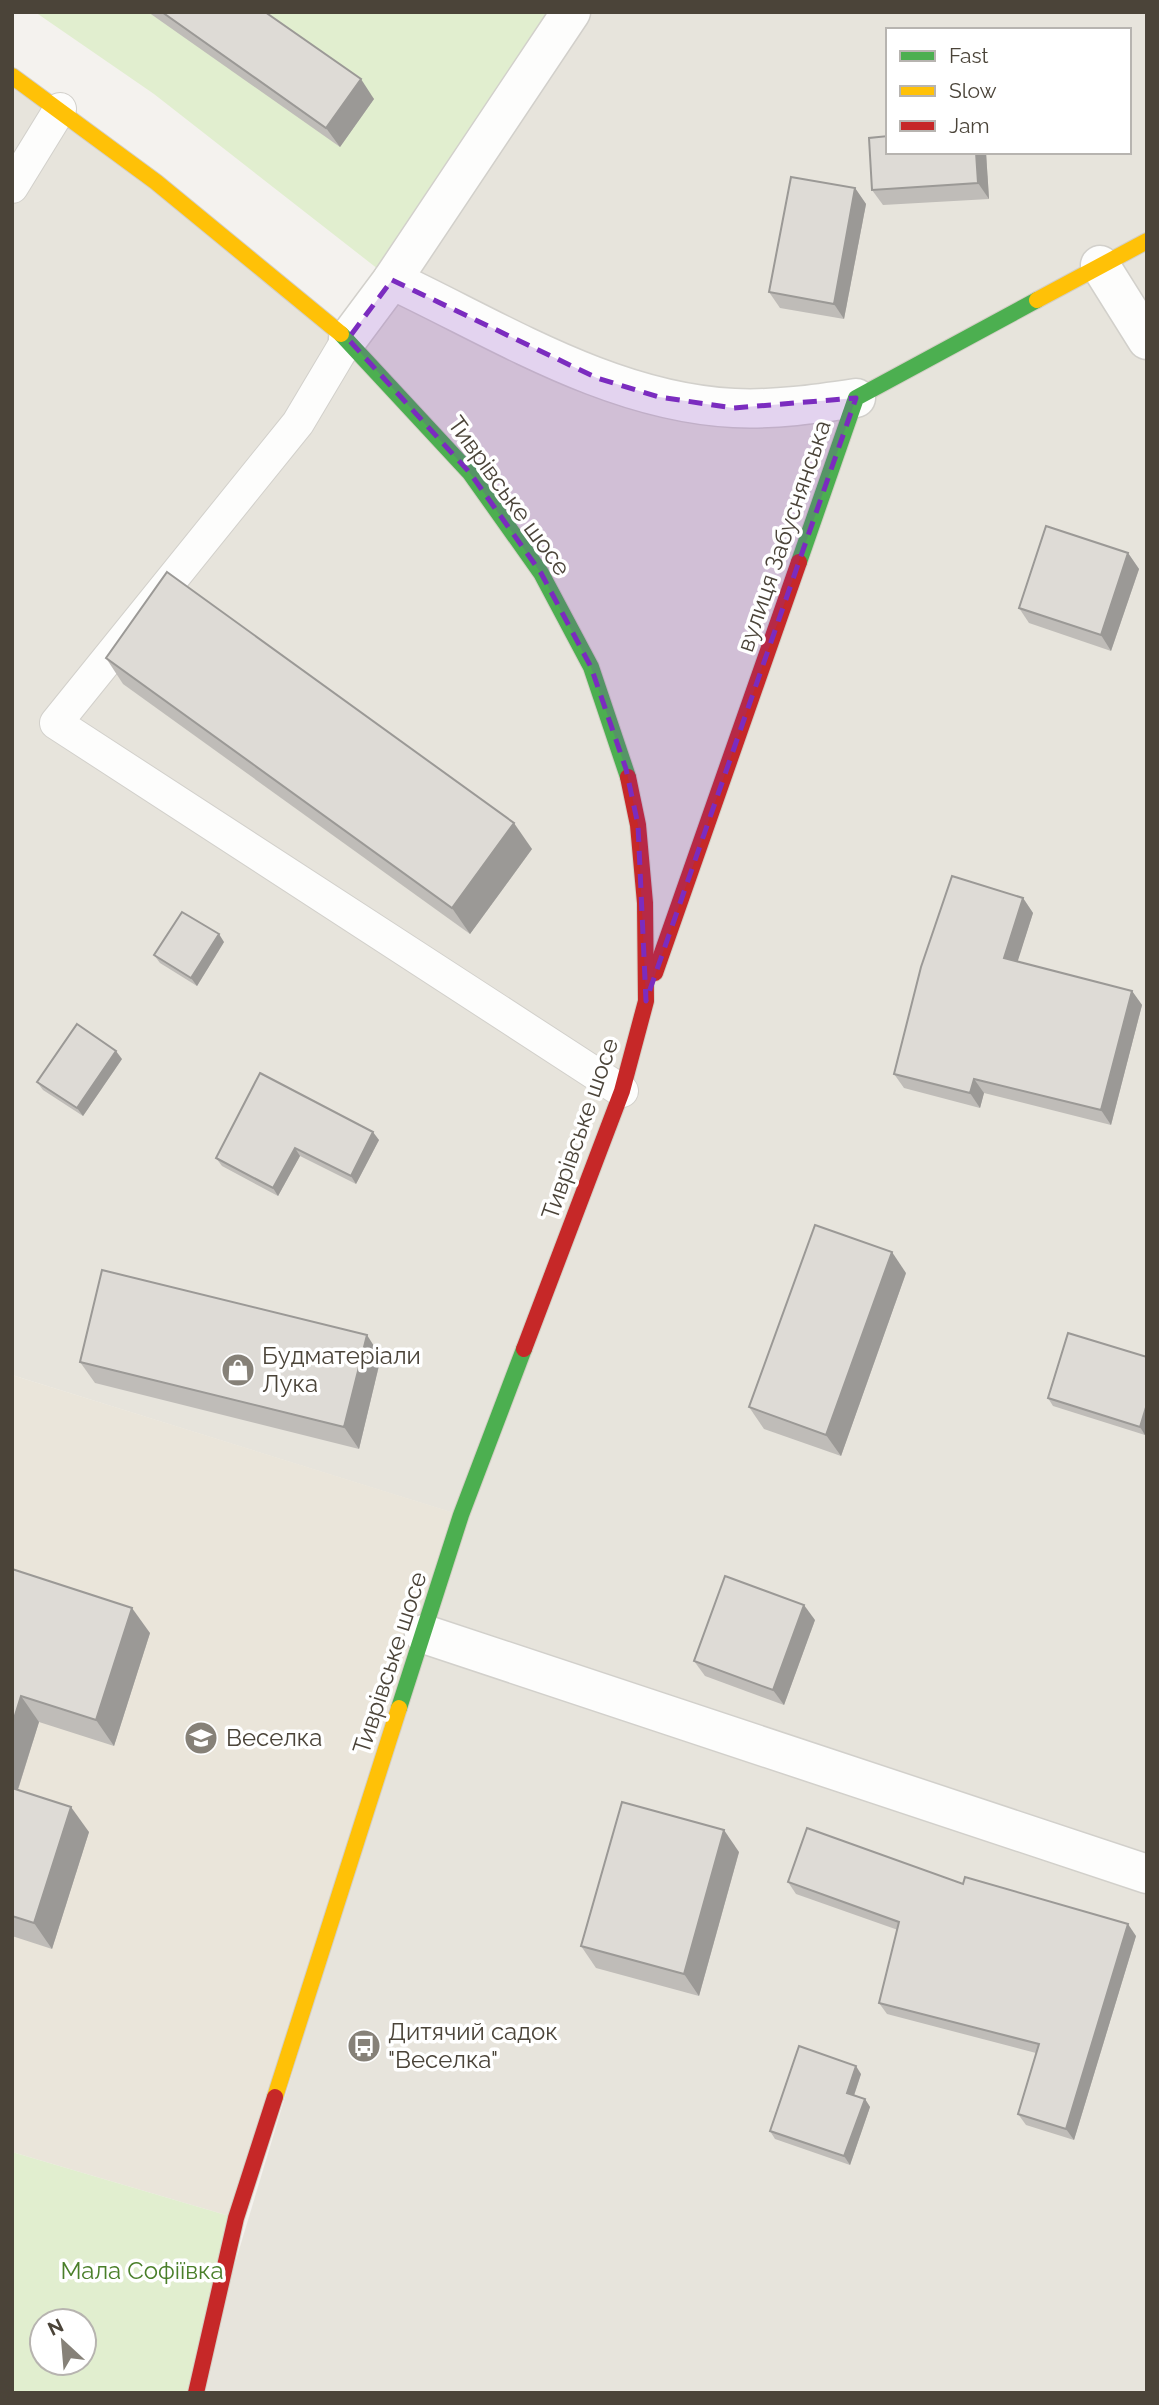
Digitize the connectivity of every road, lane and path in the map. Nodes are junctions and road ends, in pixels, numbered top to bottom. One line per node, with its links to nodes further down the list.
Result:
1 (571, 12): 7 (street)
2 (12, 76): 3 (main road, Тиврівське шосе)
3 (60, 109): 4 (lane); 8 (main road, Тиврівське шосе)
4 (12, 187)
5 (1147, 241): 6 (main road, вулиця Забуснянська)
6 (1100, 265): 9 (street); 10 (main road, вулиця Забуснянська)
7 (392, 280): 8 (street); 10 (street)
8 (348, 339): 11 (main road, Тиврівське шосе); 12 (lane)
9 (1147, 340)
10 (856, 398): 11 (main road, вулиця Забуснянська)
11 (646, 1001): 12 (main road, Тиврівське шосе)
12 (622, 1091): 13 (main road, Тиврівське шосе)
13 (424, 1634): 14 (street); 15 (main road, Тиврівське шосе)
14 (1147, 1874)
15 (196, 2393)

